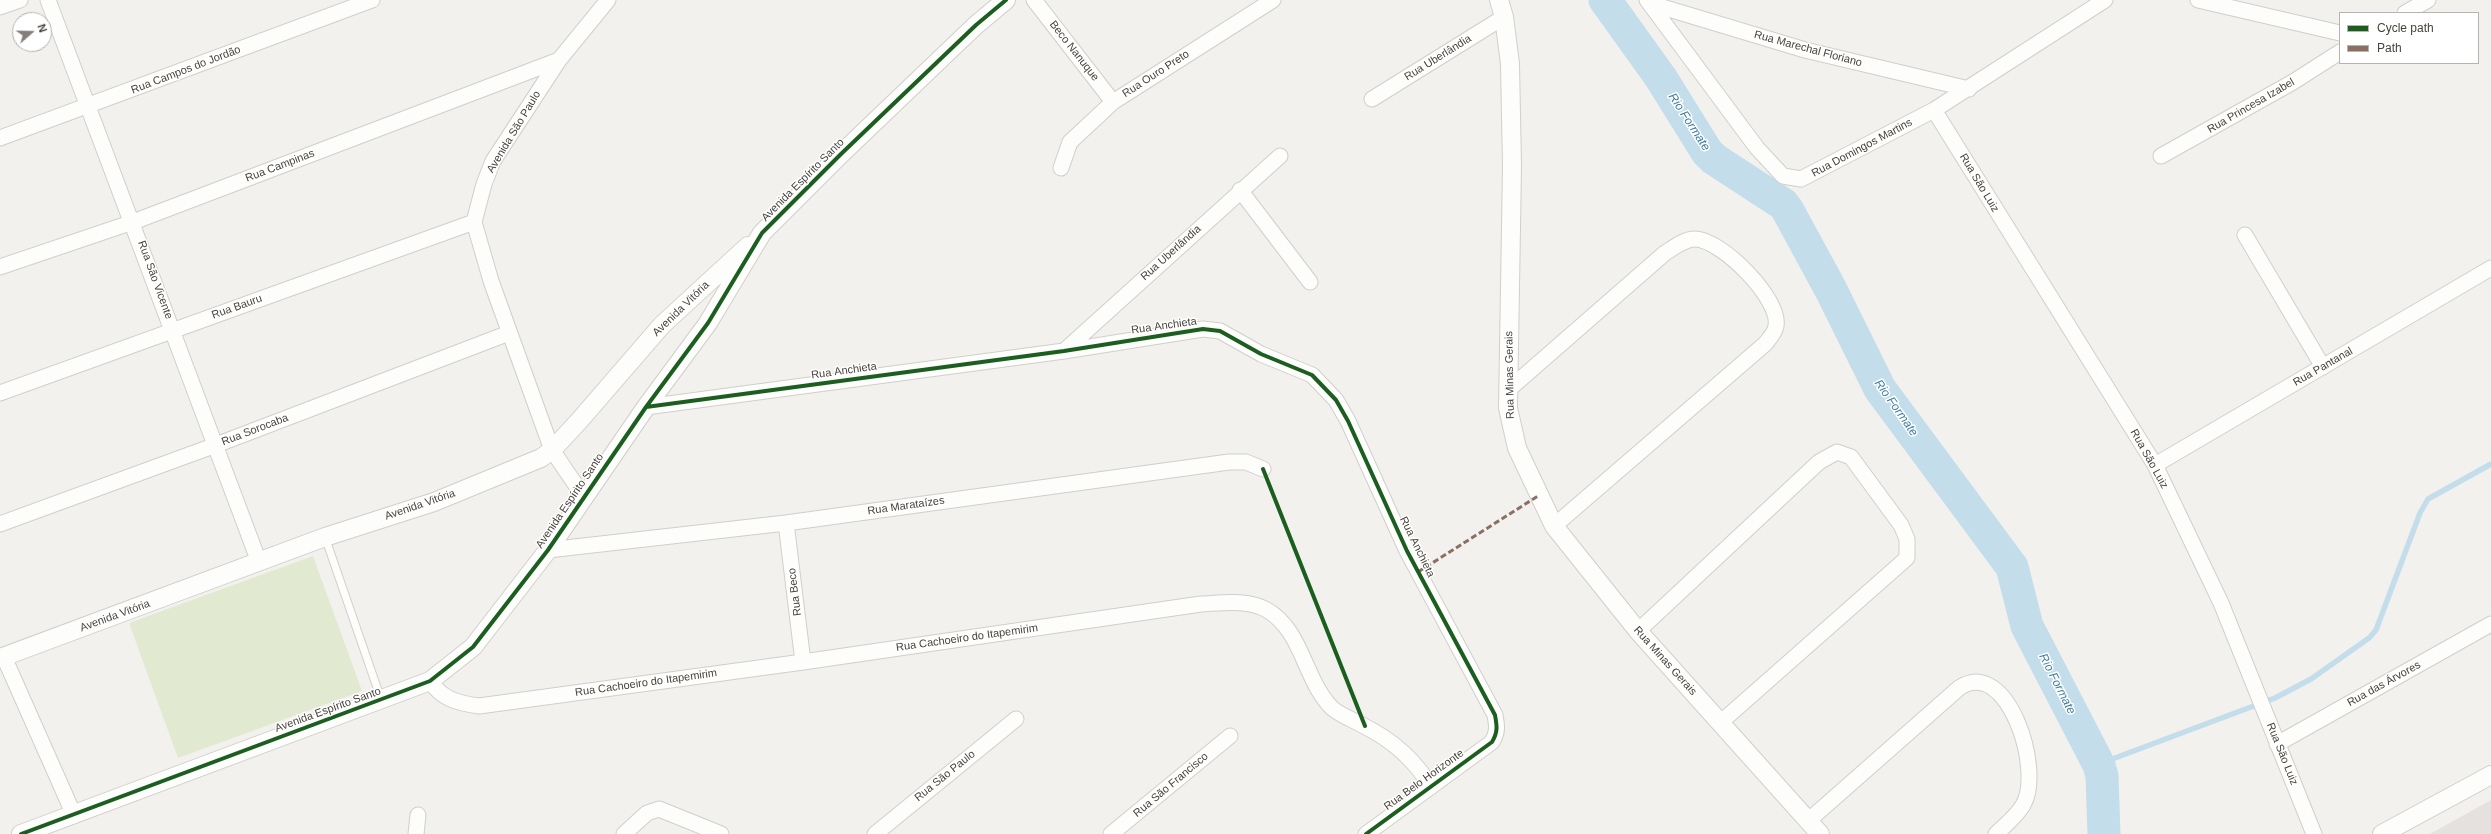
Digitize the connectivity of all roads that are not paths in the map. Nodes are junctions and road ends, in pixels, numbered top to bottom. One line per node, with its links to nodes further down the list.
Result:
1 (20, 0): 13 (street)
2 (48, 0): 22 (street, Rua São Vicente)
3 (372, 0): 22 (street, Rua Campos do Jordão)
4 (608, 0): 18 (street, Avenida São Paulo)
5 (1006, 0): 31 (street, Avenida Espírito Santo)
6 (1034, 0): 21 (street, Beco Nanuque)
7 (1273, 0): 21 (street, Rua Ouro Preto)
8 (1499, 0): 15 (street, Rua Minas Gerais)
9 (2105, 0): 19 (street, Rua Domingos Martins)
10 (2198, 0): 16 (street)
11 (2428, 0): 14 (street)
12 (1648, 1): 19 (street, Rua Marechal Floriano); 23 (street, Rua Domingos Martins)
13 (0, 7)
14 (2407, 12)
15 (1504, 17): 20 (street, Rua Uberlândia); 42 (street, Rua Minas Gerais)
16 (2339, 33)
17 (2339, 53): 26 (street, Rua Princesa Izabel)
18 (559, 60): 29 (street, Rua Campinas); 30 (street, Avenida São Paulo)
19 (1969, 89): 23 (street, Rua Domingos Martins)
20 (1372, 99)
21 (1113, 102): 27 (street, Rua Ouro Preto)
22 (90, 106): 24 (street, Rua Campos do Jordão); 29 (street, Rua São Vicente)
23 (1934, 110): 47 (street, Rua São Luiz)
24 (0, 138)
25 (1280, 156): 28 (street, Rua Uberlândia)
26 (2161, 156)
27 (1061, 168)
28 (1240, 190): 35 (street); 40 (street, Rua Uberlândia)
29 (133, 222): 33 (street, Rua Campinas); 38 (street, Rua São Vicente)
30 (474, 222): 38 (street, Rua Bauru); 39 (street)
31 (762, 233): 36 (street, Avenida Vitória); 37 (street, Avenida Espírito Santo)
32 (2246, 236): 41 (street)
33 (0, 267)
34 (2491, 268): 41 (street, Rua Pantanal)
35 (1310, 282)
36 (681, 306): 37 (street); 46 (street, Avenida Vitória)
37 (708, 323): 44 (street, Avenida Espírito Santo)
38 (173, 330): 43 (street, Rua Bauru); 45 (street, Rua São Vicente)
39 (509, 333): 45 (street, Rua Sorocaba); 46 (street, Avenida Espírito Santo)
40 (1064, 351): 44 (street, Rua Anchieta); 65 (street, Rua Anchieta)
41 (2323, 367): 47 (street, Rua Pantanal)
42 (1508, 390): 52 (street, Rua Minas Gerais); 52 (street)
43 (0, 393)
44 (646, 407): 49 (street, Avenida Espírito Santo)
45 (216, 445): 51 (street, Rua Sorocaba); 55 (street, Rua São Vicente)
46 (552, 450): 49 (street, Avenida Espírito Santo); 53 (street, Avenida Vitória)
47 (2155, 465): 66 (street, Rua São Luiz)
48 (1263, 469): 50 (street, Rua Marataízes)
49 (584, 497): 54 (street, Avenida Espírito Santo)
50 (786, 523): 54 (street, Rua Marataízes); 59 (street, Rua Beco)
51 (0, 524)
52 (1554, 526): 57 (street, Rua Minas Gerais)
53 (324, 537): 55 (street, Avenida Vitória); 61 (lane)
54 (548, 550): 60 (street, Avenida Espírito Santo)
55 (259, 562): 58 (street, Avenida Vitória)
56 (2491, 624): 66 (street, Rua das Árvores)
57 (1638, 631): 63 (street, Rua Minas Gerais); 63 (street)
58 (2, 658): 69 (street)
59 (803, 662): 60 (street, Rua Cachoeiro do Itapemirim); 68 (street, Rua Cachoeiro do Itapemirim)
60 (430, 681): 61 (street, Avenida Espírito Santo)
61 (381, 699): 69 (street, Avenida Espírito Santo)
62 (1016, 719): 76 (street, Rua São Paulo)
63 (1720, 723): 71 (street, Rua Minas Gerais)
64 (1230, 736): 77 (street, Rua São Francisco)
65 (1492, 742): 68 (street, Rua Belo Horizonte)
66 (2278, 744): 80 (street, Rua São Luiz)
67 (2491, 774): 81 (street)
68 (1431, 786): 78 (street, Rua Belo Horizonte)
69 (74, 815): 72 (street, Avenida Espírito Santo)
70 (418, 815): 73 (street)
71 (1814, 828): 79 (street)
72 (21, 834)
73 (416, 834)
74 (624, 834): 75 (street)
75 (721, 834)
76 (875, 834)
77 (1112, 834)
78 (1366, 834)
79 (1996, 834)
80 (2314, 834)
81 (2382, 834)

